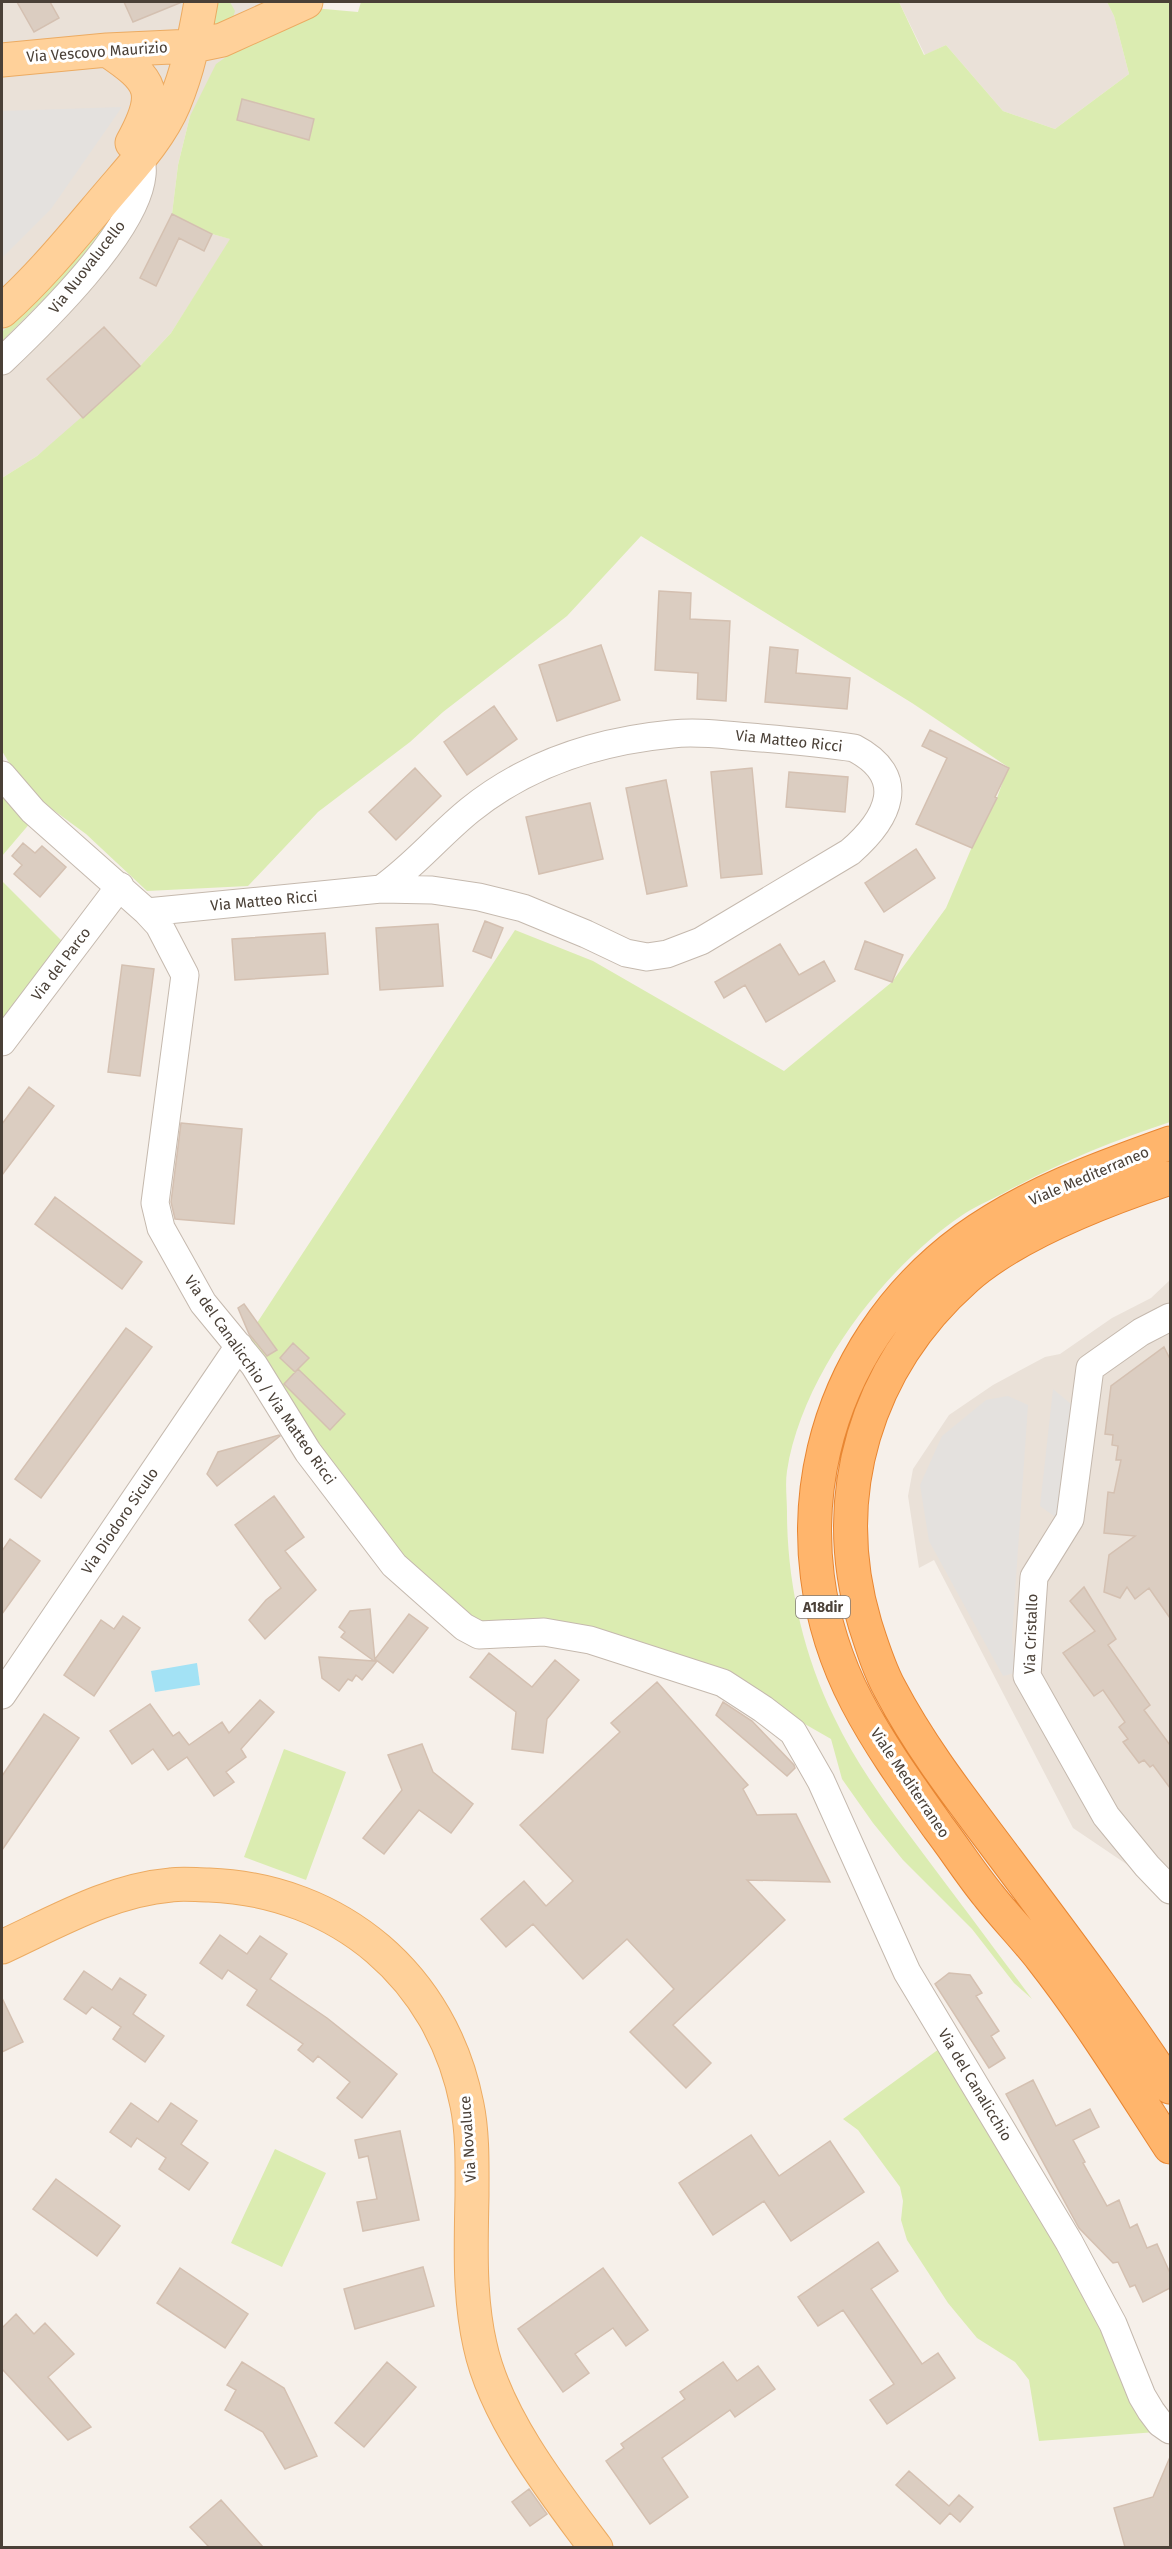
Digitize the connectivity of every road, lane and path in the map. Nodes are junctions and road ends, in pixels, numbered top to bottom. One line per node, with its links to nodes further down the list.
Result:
1 (201, 2): 3 (main road)
2 (306, 2): 3 (main road, Via Vescovo Maurizio)
3 (193, 46): 4 (main road, Via Vescovo Maurizio); 6 (main road)
4 (107, 50): 5 (main road, Via Vescovo Maurizio); 7 (main road)
5 (2, 59)
6 (141, 157): 7 (main road); 9 (street, Via Nuovalucello)
7 (95, 210): 8 (main road, Via Nuovalucello)
8 (2, 312)
9 (2, 361)
10 (2, 775): 11 (street, Via del Canalicchio / Via Matteo Ricci)
11 (120, 886): 13 (street, Via del Canalicchio / Via Matteo Ricci); 14 (street, Via del Parco)
12 (381, 889): 12 (street, Via Matteo Ricci); 13 (street, Via Matteo Ricci)
13 (147, 912): 18 (street, Via del Canalicchio / Via Matteo Ricci)
14 (2, 1042)
15 (1170, 1143): 24 (highway, Viale Mediterraneo / A18dir)
16 (1170, 1178): 23 (highway, Viale Mediterraneo / A18dir)
17 (1170, 1317): 21 (street, Via Cristallo)
18 (239, 1346): 19 (street, Via Diodoro Siculo); 20 (street, Via del Canalicchio / Via Matteo Ricci)
19 (2, 1695)
20 (793, 1732): 25 (street, Via del Canalicchio)
21 (1170, 1890)
22 (2, 1947): 26 (main road, Via Novaluce)
23 (1170, 2087)
24 (1170, 2147)
25 (1170, 2430)
26 (596, 2547)

